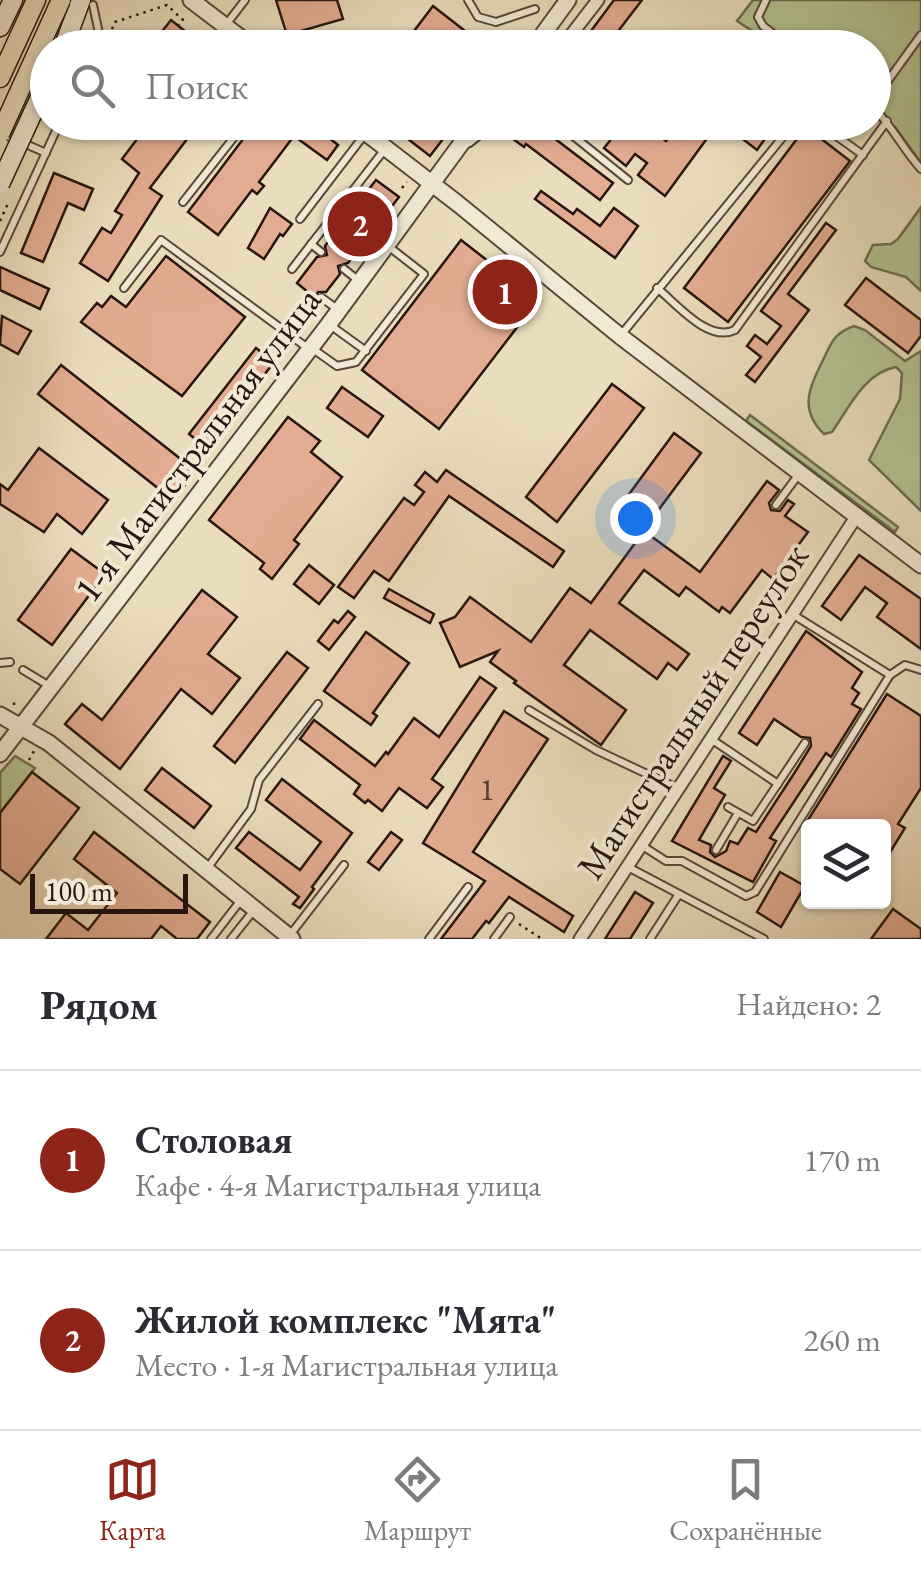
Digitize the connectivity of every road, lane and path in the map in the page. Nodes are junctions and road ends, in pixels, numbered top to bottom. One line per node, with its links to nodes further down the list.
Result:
1 (13, 0): 14 (main road)
2 (36, 0): 26 (main road)
3 (61, 0): 15 (main road, bridge)
4 (191, 0): 13 (street)
5 (246, 0): 13 (lane)
6 (468, 0): 11 (lane)
7 (568, 0): 20 (street)
8 (598, 0): 21 (street)
9 (766, 0): 22 (lane)
10 (87, 2): 16 (main road); 17 (lane)
11 (536, 8)
12 (178, 26): 18 (path)
13 (225, 26): 19 (street)
14 (0, 27)
15 (47, 30)
16 (72, 30)
17 (97, 30)
18 (112, 30)
19 (230, 30)
20 (547, 30)
21 (575, 30)
22 (768, 30)
23 (921, 35): 25 (lane)
24 (30, 68): 29 (main road, bridge)
25 (891, 76)
26 (0, 78)
27 (30, 126): 47 (main road, bridge)
28 (891, 129): 44 (lane)
29 (0, 133): 42 (lane)
30 (52, 140): 42 (lane)
31 (232, 140): 48 (lane)
32 (351, 140): 49 (lane)
33 (375, 140): 40 (street)
34 (463, 140): 41 (street, 1-я Магистральная улица)
35 (469, 140): 41 (street)
36 (578, 140): 45 (lane)
37 (780, 140): 59 (lane)
38 (842, 140): 43 (lane)
39 (874, 140): 43 (lane)
40 (386, 148): 46 (street); 51 (lane)
41 (456, 150): 46 (street, 1-я Магистральная улица)
42 (46, 153): 53 (lane)
43 (863, 155): 59 (lane)
44 (921, 168)
45 (628, 180)
46 (431, 183): 52 (street, 1-я Магистральная улица); 62 (street)
47 (4, 193): 50 (path)
48 (183, 202)
49 (300, 219)
50 (0, 221)
51 (312, 244): 54 (lane); 55 (lane)
52 (387, 245): 57 (street, 1-я Магистральная улица); 64 (lane)
53 (0, 252)
54 (321, 252)
55 (292, 269)
56 (344, 269): 57 (lane)
57 (360, 282): 61 (street, 1-я Магистральная улица)
58 (124, 288): 63 (lane)
59 (657, 288): 62 (lane)
60 (322, 298): 61 (lane)
61 (334, 318): 63 (street, 1-я Магистральная улица); 64 (lane)
62 (620, 336): 65 (street)
63 (311, 349): 64 (lane); 75 (street, 1-я Магистральная улица)
64 (366, 350)
65 (799, 474): 66 (lane); 67 (street)
66 (776, 505)
67 (856, 517): 68 (street); 69 (street, Магистральный переулок)
68 (921, 565)
69 (791, 614): 74 (lane); 80 (street, Магистральный переулок)
70 (10, 662): 71 (lane)
71 (0, 663)
72 (23, 670): 75 (lane)
73 (921, 670): 74 (lane)
74 (890, 675): 89 (lane)
75 (52, 687): 79 (street, 1-я Магистральная улица)
76 (318, 704): 93 (lane)
77 (9, 707): 79 (street)
78 (529, 710): 86 (lane)
79 (22, 727): 83 (street, 1-я Магистральная улица); 93 (street)
80 (710, 738): 85 (lane); 86 (street, Магистральный переулок)
81 (805, 743): 85 (lane)
82 (34, 751): 84 (path)
83 (0, 754)
84 (28, 760)
85 (778, 784): 88 (lane)
86 (678, 789): 89 (street, Магистральный переулок)
87 (728, 808): 88 (lane)
88 (738, 813): 90 (lane)
89 (640, 845): 92 (street, Магистральный переулок)
90 (716, 850)
91 (344, 865): 99 (lane)
92 (628, 866): 95 (lane); 105 (street, Магистральный переулок)
93 (205, 871): 96 (street)
94 (468, 887): 102 (lane)
95 (679, 894): 106 (lane); 107 (lane)
96 (248, 904): 99 (street); 100 (lane); 101 (lane)
97 (510, 918): 103 (lane)
98 (519, 924): 104 (path)
99 (290, 938)
100 (211, 939)
101 (231, 939)
102 (430, 939)
103 (494, 939)
104 (542, 939)
105 (580, 939)
106 (650, 939)
107 (764, 939)

